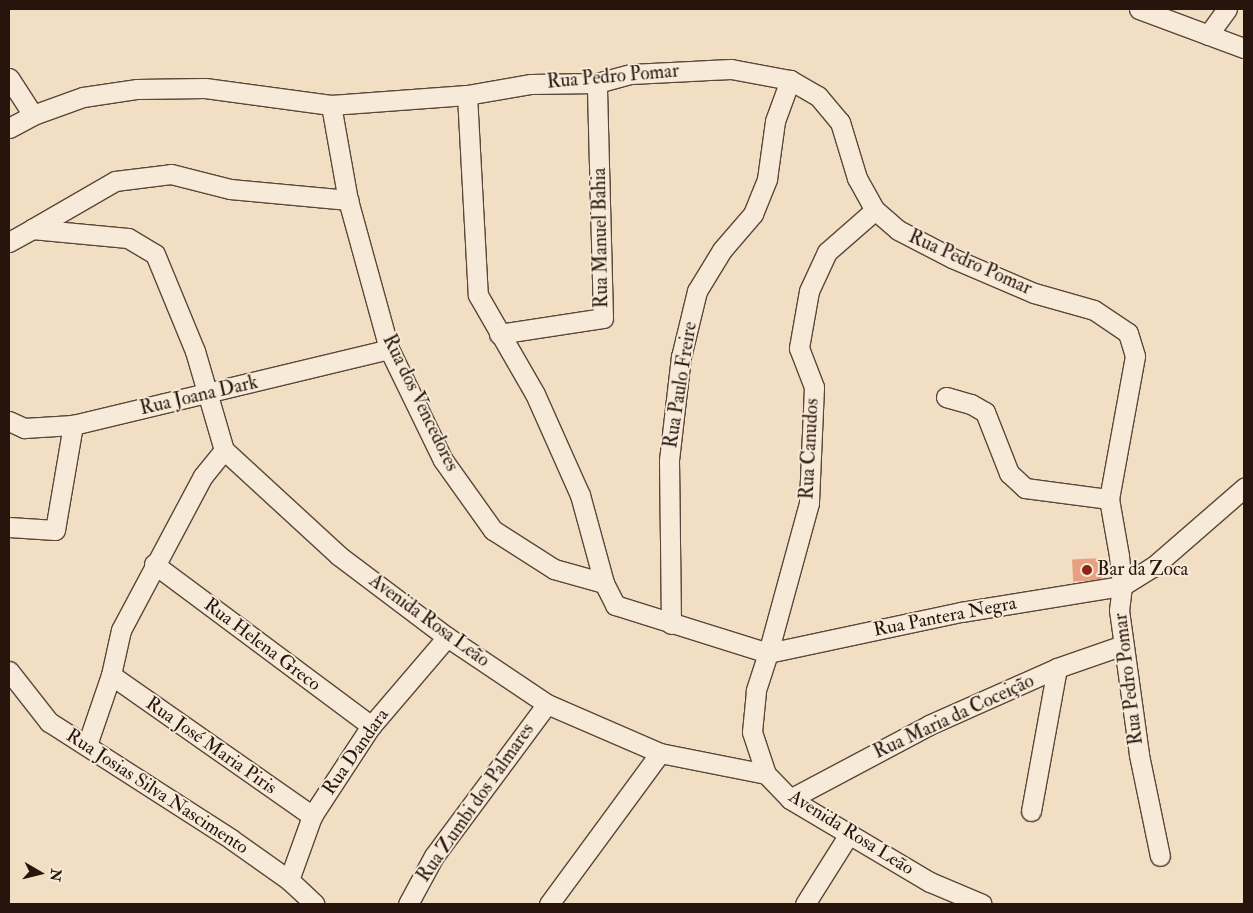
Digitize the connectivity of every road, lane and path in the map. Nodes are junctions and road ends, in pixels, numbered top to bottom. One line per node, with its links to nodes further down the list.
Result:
1 (1139, 9): 3 (street)
2 (1227, 9): 3 (street)
3 (1208, 35): 4 (street)
4 (1244, 48)
5 (9, 78): 10 (street)
6 (790, 80): 7 (street, Rua Pedro Pomar); 13 (street, Rua Pedro Pomar); 29 (street, Rua Paulo Freire)
7 (597, 83): 8 (street, Rua Pedro Pomar); 16 (street, Rua Manuel Bahia)
8 (467, 94): 9 (street, Rua Pedro Pomar); 16 (street)
9 (331, 105): 10 (street, Rua Pedro Pomar); 12 (street, Rua dos Vencedores)
10 (34, 115): 11 (street, Rua Pedro Pomar)
11 (9, 128)
12 (348, 200): 14 (street); 17 (street, Rua dos Vencedores)
13 (875, 210): 24 (street, Rua Pedro Pomar); 32 (street, Rua Canudos)
14 (32, 229): 15 (street); 18 (street)
15 (9, 242)
16 (499, 334): 27 (street)
17 (389, 349): 18 (street, Rua Joana Dark); 27 (street, Rua dos Vencedores)
18 (208, 395): 20 (street, Rua Joana Dark); 22 (street)
19 (946, 397): 24 (street)
20 (73, 425): 21 (street, Rua Joana Dark); 25 (street)
21 (14, 428)
22 (224, 450): 26 (street); 30 (street, Avenida Rosa Leão)
23 (1244, 488): 28 (street)
24 (1109, 499): 28 (street, Rua Pedro Pomar)
25 (9, 527)
26 (154, 564): 35 (street); 37 (street, Rua Helena Greco)
27 (604, 582): 29 (street)
28 (1122, 586): 31 (street, Rua Pedro Pomar); 32 (street, Rua Pantera Negra)
29 (671, 624): 32 (street)
30 (447, 637): 36 (street, Avenida Rosa Leão); 37 (street, Rua Dandara)
31 (1123, 645): 33 (street, Rua Maria da Coceição); 45 (street, Rua Pedro Pomar)
32 (768, 653): 40 (street)
33 (1057, 668): 41 (street, Rua Maria da Coceição); 42 (street)
34 (9, 670): 38 (street, Rua Josias Silva Nascimento)
35 (111, 676): 38 (street); 43 (street, Rua José Maria Piris)
36 (547, 704): 39 (street, Avenida Rosa Leão); 48 (street, Rua Zumbi dos Palmares)
37 (371, 726): 43 (street, Rua Dandara)
38 (87, 746): 46 (street, Rua Josias Silva Nascimento)
39 (660, 753): 40 (street, Avenida Rosa Leão); 49 (street)
40 (766, 774): 41 (street, Avenida Rosa Leão)
41 (790, 799): 44 (street, Avenida Rosa Leão)
42 (1031, 811)
43 (312, 816): 46 (street, Rua Dandara)
44 (849, 834): 50 (street); 51 (street, Avenida Rosa Leão)
45 (1160, 856)
46 (290, 880): 47 (street, Rua Josias Silva Nascimento)
47 (315, 904)
48 (408, 904)
49 (549, 904)
50 (805, 904)
51 (982, 904)

